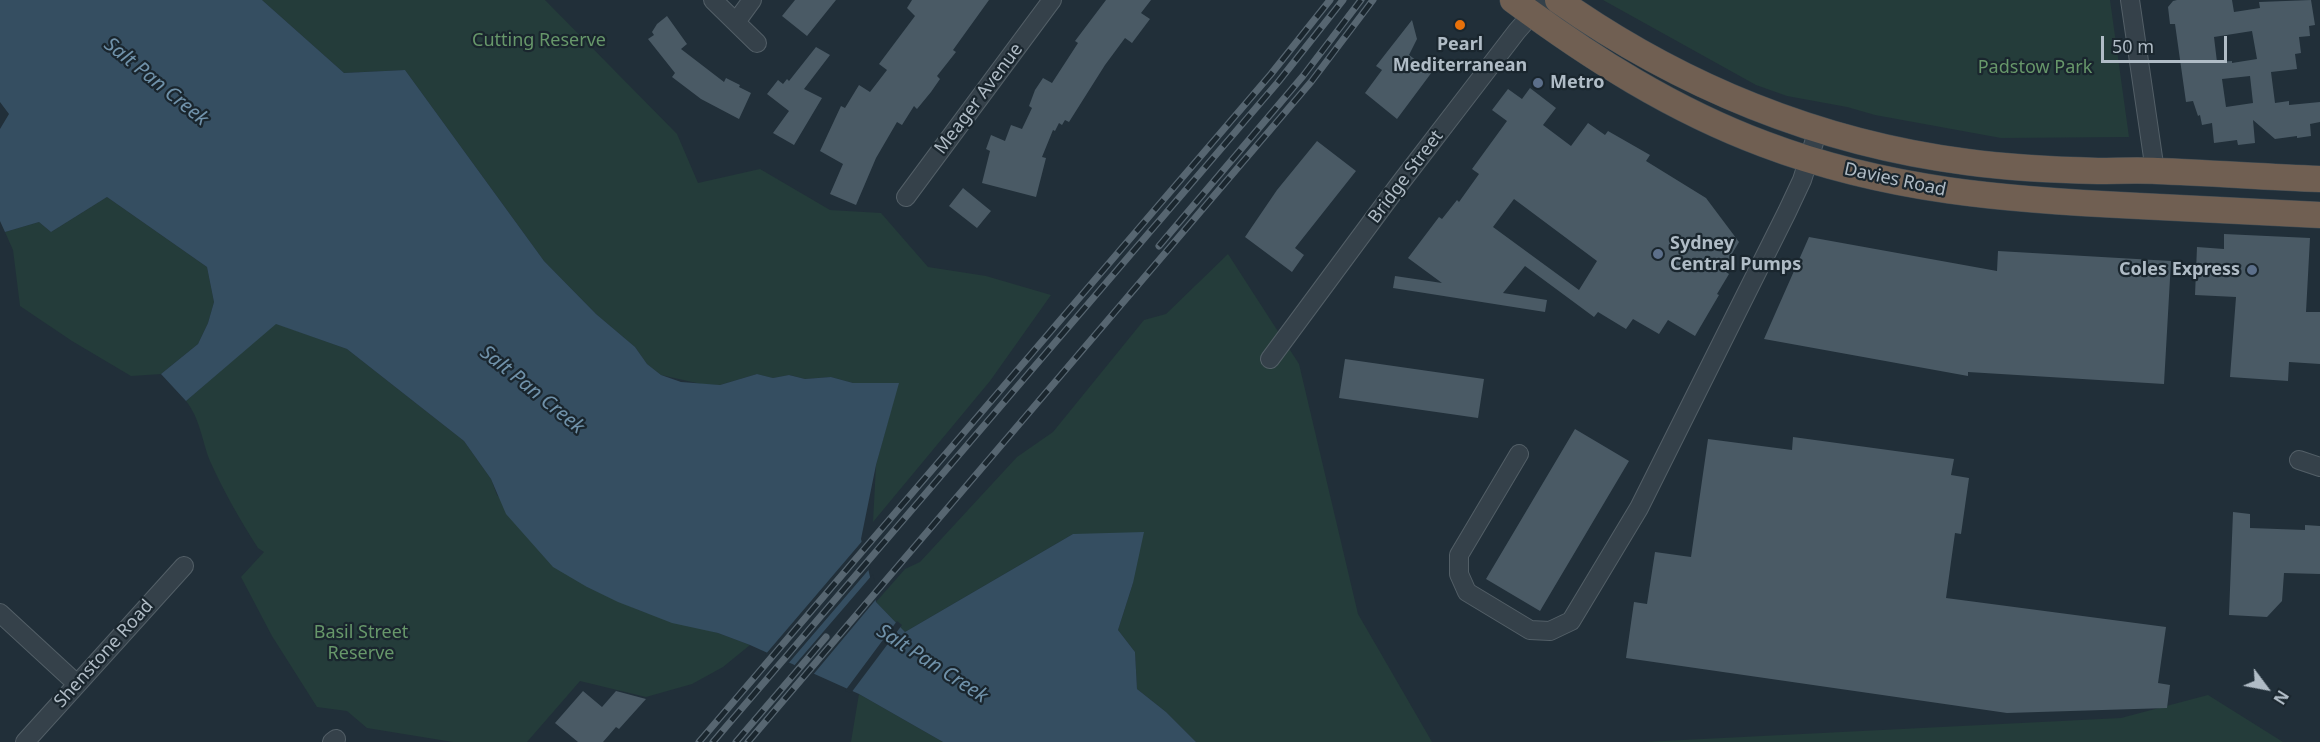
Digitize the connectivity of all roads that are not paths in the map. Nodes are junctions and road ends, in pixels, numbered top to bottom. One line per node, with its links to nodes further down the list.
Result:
1 (713, 0): 7 (street)
2 (752, 0): 7 (street)
3 (1052, 0): 13 (street, Meager Avenue)
4 (1558, 0): 9 (highway, Davies Road)
5 (2130, 0): 11 (street)
6 (1531, 5): 10 (highway, Davies Road); 15 (street, Bridge Street)
7 (736, 22): 8 (street)
8 (756, 43)
9 (1818, 130): 10 (street); 11 (highway, Davies Road)
10 (1808, 159): 14 (highway, Davies Road); 16 (street)
11 (2155, 171): 12 (highway, Davies Road); 14 (highway)
12 (2320, 179)
13 (906, 198)
14 (2320, 213)
15 (1270, 359)
16 (1519, 454)
17 (2299, 460): 18 (street)
18 (2320, 467)
19 (184, 566): 21 (street, Shenstone Road)
20 (0, 613): 21 (street)
21 (78, 684): 22 (street, Shenstone Road)
22 (25, 742)

